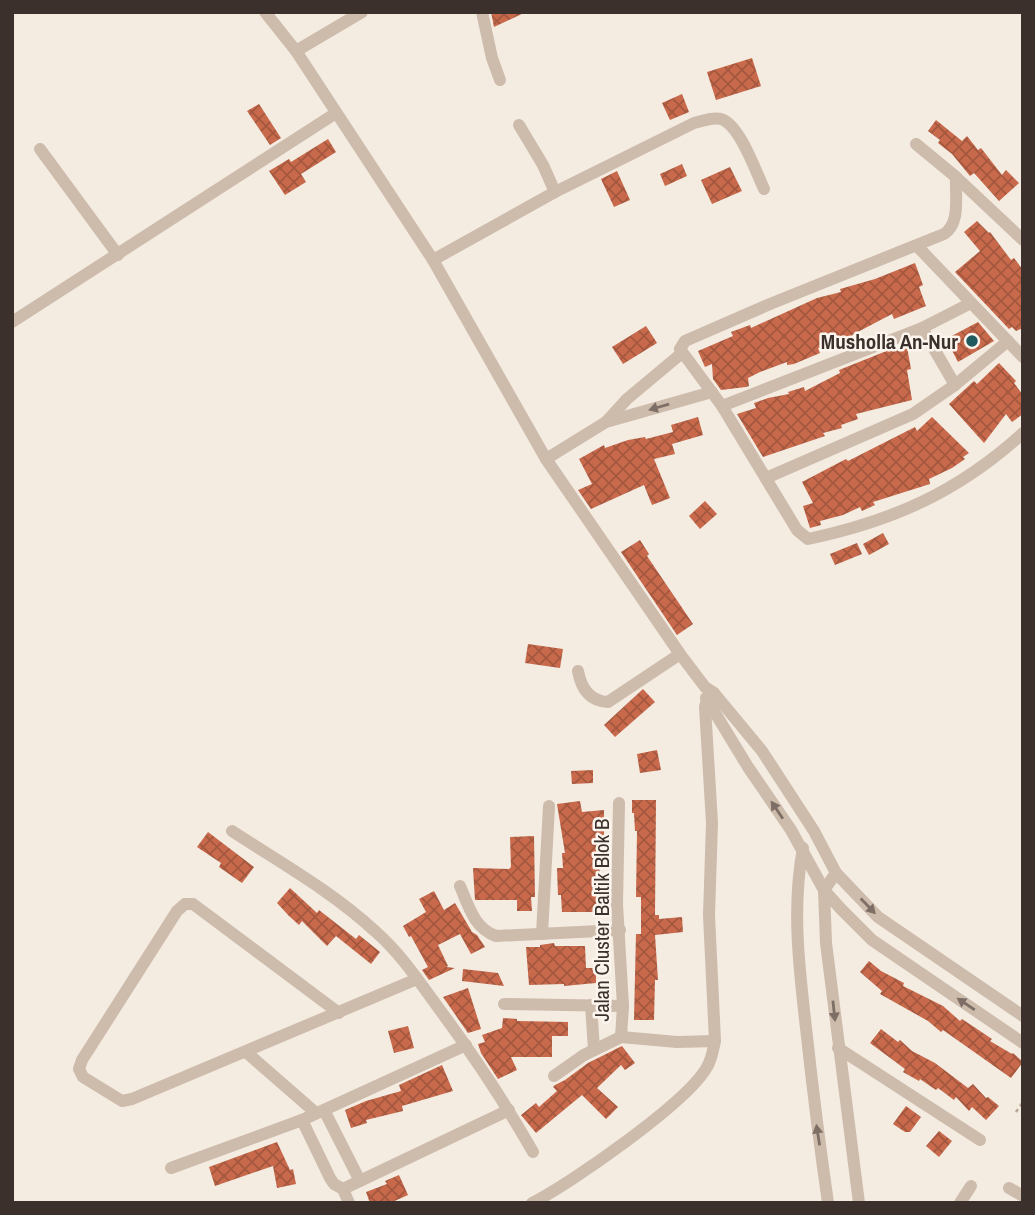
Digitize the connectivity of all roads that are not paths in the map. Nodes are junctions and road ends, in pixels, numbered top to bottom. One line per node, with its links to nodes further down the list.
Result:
1 (265, 12): 4 (street)
2 (362, 12): 4 (street)
3 (482, 12): 5 (street)
4 (296, 51): 6 (street)
5 (500, 80)
6 (336, 113): 15 (street); 16 (street)
7 (519, 125): 12 (street)
8 (916, 144): 10 (street)
9 (40, 149): 15 (street)
10 (956, 177): 13 (street); 14 (street)
11 (764, 189): 12 (street)
12 (555, 192): 16 (street)
13 (1023, 240)
14 (917, 246): 17 (street); 21 (street)
15 (118, 255): 18 (street)
16 (433, 260): 28 (street)
17 (971, 303): 19 (street); 20 (street)
18 (12, 322)
19 (922, 328): 23 (street); 25 (street)
20 (1008, 341): 22 (street); 23 (street)
21 (682, 353): 24 (street); 26 (street)
22 (1023, 357)
23 (955, 385): 29 (street)
24 (712, 392): 25 (street); 26 (street, one-way to 26)
25 (722, 406): 29 (street)
26 (606, 422): 28 (street)
27 (1023, 433): 29 (street)
28 (546, 459): 30 (street)
29 (766, 478)
30 (680, 654): 31 (street); 32 (street)
31 (578, 671)
32 (708, 693): 36 (street); 37 (street, one-way to 32); 50 (street)
33 (619, 803): 41 (street, Jalan Cluster Baltik Blok B)
34 (549, 806): 42 (street)
35 (232, 831): 43 (street)
36 (814, 831): 37 (street); 38 (street)
37 (803, 849): 40 (street); 70 (street, one-way to 37)
38 (836, 873): 40 (street); 48 (street, one-way to 48)
39 (460, 886): 42 (street)
40 (824, 890): 51 (street, one-way to 40); 53 (street, one-way to 53)
41 (620, 930): 42 (street); 46 (street, Jalan Cluster Baltik Blok B)
42 (542, 934)
43 (417, 979): 47 (street); 52 (street)
44 (503, 1004): 45 (street)
45 (591, 1005): 46 (street); 54 (street)
46 (623, 1006): 49 (street, Jalan Cluster Baltik Blok B)
47 (339, 1013): 55 (street); 55 (street)
48 (1023, 1016)
49 (621, 1037): 50 (street); 54 (street)
50 (715, 1041): 69 (street)
51 (1023, 1043)
52 (466, 1045): 57 (street); 58 (street)
53 (838, 1048): 60 (street); 71 (street)
54 (594, 1049): 56 (street)
55 (246, 1052): 58 (street)
56 (554, 1076)
57 (509, 1110): 61 (street); 63 (street)
58 (320, 1112): 59 (street); 63 (street)
59 (302, 1119): 62 (street); 66 (street)
60 (980, 1140)
61 (534, 1152)
62 (171, 1168)
63 (360, 1181): 66 (street)
64 (971, 1186): 72 (street)
65 (1009, 1188): 67 (street)
66 (343, 1189): 68 (street)
67 (1023, 1196)
68 (349, 1203)
69 (531, 1203)
70 (828, 1203)
71 (859, 1203)
72 (960, 1203)

